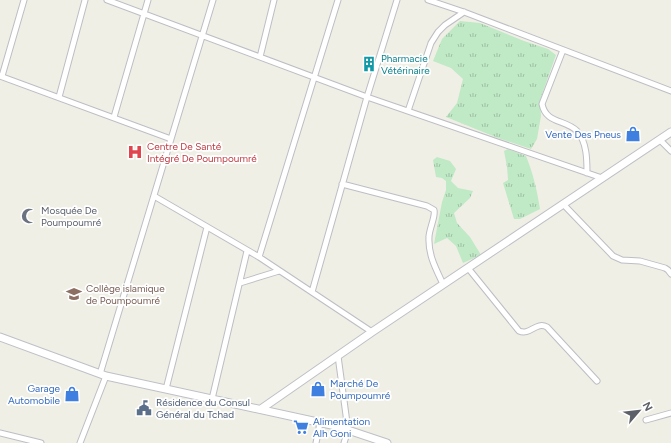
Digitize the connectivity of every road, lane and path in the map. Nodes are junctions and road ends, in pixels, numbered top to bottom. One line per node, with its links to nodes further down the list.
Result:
1 (24, 0): 15 (street)
2 (85, 0): 18 (street)
3 (107, 0): 11 (street)
4 (148, 0): 11 (street)
5 (213, 0): 12 (street)
6 (274, 0): 14 (street)
7 (338, 0): 16 (street)
8 (397, 0): 19 (street)
9 (428, 0): 10 (street)
10 (464, 12): 13 (street); 20 (street)
11 (144, 14): 12 (street); 21 (street)
12 (202, 36): 14 (street); 23 (street)
13 (563, 50): 17 (street); 26 (street)
14 (260, 57): 16 (street)
15 (1, 76): 18 (street)
16 (314, 77): 19 (street); 33 (street)
17 (671, 91)
18 (59, 97): 21 (street)
19 (367, 97): 20 (street); 28 (street)
20 (408, 111): 26 (street)
21 (114, 117): 23 (street)
22 (671, 132): 24 (street)
23 (171, 139): 29 (street)
24 (660, 140): 25 (street); 27 (street)
25 (671, 151)
26 (587, 173): 27 (street)
27 (602, 178): 30 (street)
28 (342, 184): 38 (street); 39 (street)
29 (154, 196): 31 (street); 43 (street)
30 (562, 204): 34 (street); 36 (street)
31 (207, 227): 32 (street); 45 (street)
32 (248, 251): 33 (street); 37 (street)
33 (259, 257): 35 (street)
34 (468, 268): 38 (street); 44 (street)
35 (279, 271): 37 (street); 39 (street)
36 (671, 274)
37 (240, 283): 46 (street)
38 (444, 284): 40 (street)
39 (312, 292): 40 (street)
40 (372, 332): 42 (street)
41 (0, 336): 43 (street)
42 (338, 356): 47 (street); 51 (street)
43 (103, 375): 45 (street); 55 (street)
44 (597, 381)
45 (166, 389): 46 (street)
46 (212, 399): 47 (street)
47 (261, 409): 50 (street)
48 (671, 413): 49 (street)
49 (646, 420)
50 (320, 423): 51 (street); 56 (street)
51 (348, 430): 53 (street); 57 (street)
52 (0, 433): 54 (street)
53 (383, 442)
54 (41, 443)
55 (80, 443)
56 (316, 443)
57 (344, 443)

